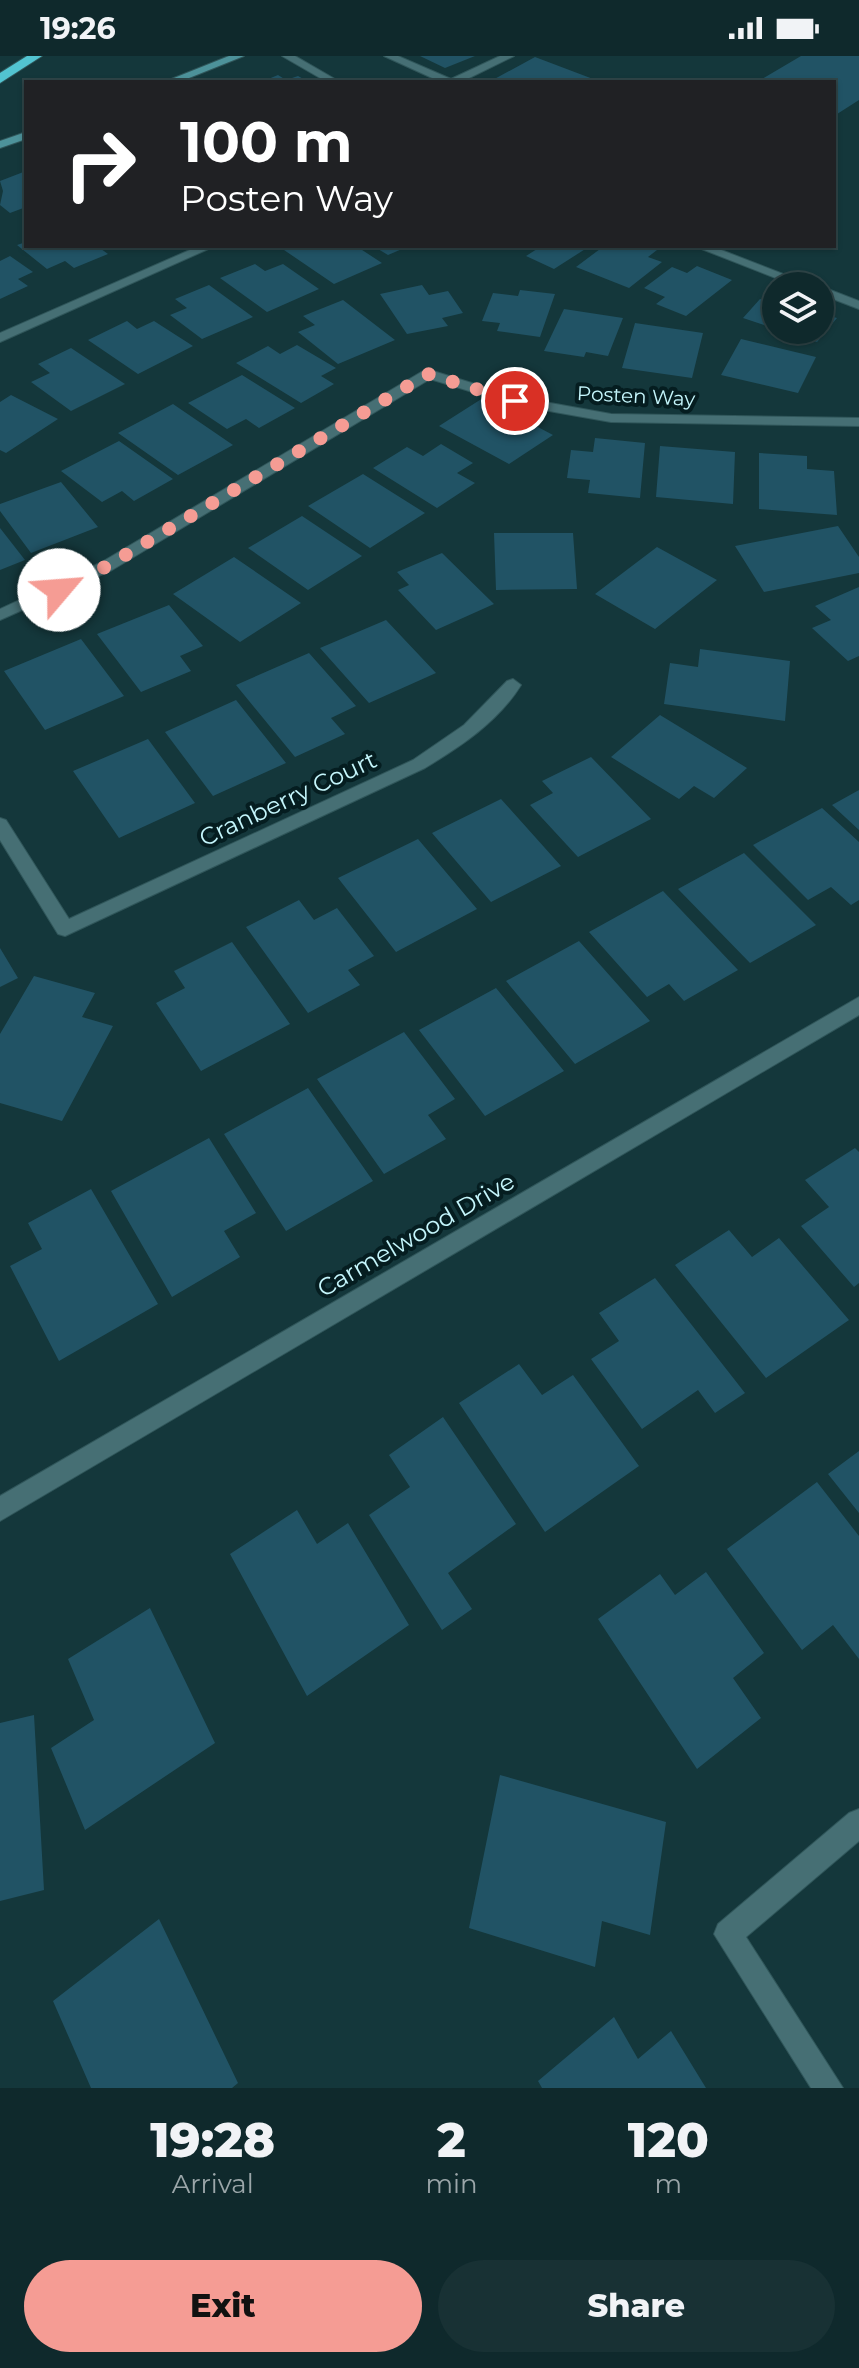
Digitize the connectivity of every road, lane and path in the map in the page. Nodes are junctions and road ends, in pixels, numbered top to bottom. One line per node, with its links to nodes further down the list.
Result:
1 (36, 56): 6 (highway)
2 (239, 56): 7 (street)
3 (287, 56): 8 (street)
4 (389, 56): 9 (street)
5 (509, 56): 10 (street)
6 (0, 79)
7 (174, 80)
8 (331, 80)
9 (446, 80)
10 (455, 80)
11 (24, 136): 12 (street)
12 (0, 145)
13 (204, 248): 18 (street)
14 (705, 248): 15 (street)
15 (770, 272)
16 (834, 295): 17 (street)
17 (859, 305)
18 (0, 338)
19 (859, 422): 20 (street, Posten Way)
20 (0, 615)
21 (513, 685): 22 (street, Cranberry Court)
22 (0, 825)
23 (859, 1005): 24 (street, Carmelwood Drive)
24 (0, 1509)
25 (859, 1823): 26 (street)
26 (828, 2088)

